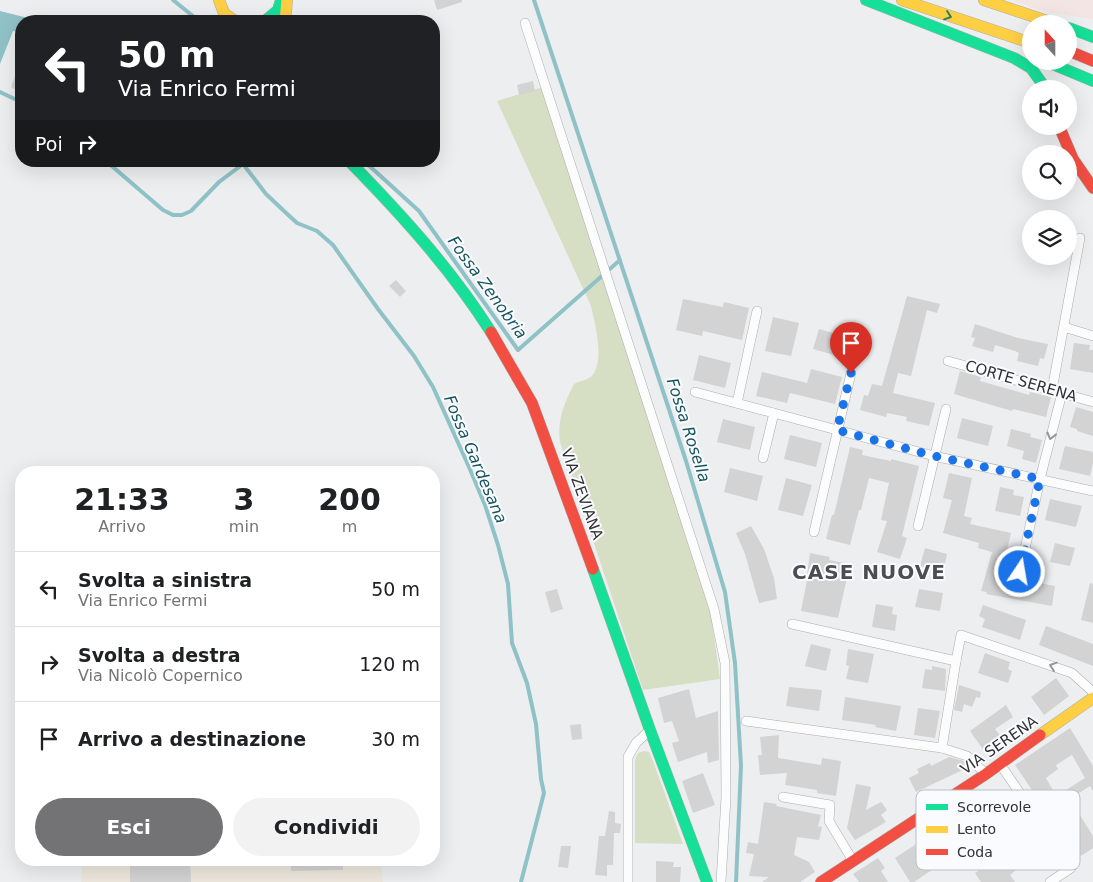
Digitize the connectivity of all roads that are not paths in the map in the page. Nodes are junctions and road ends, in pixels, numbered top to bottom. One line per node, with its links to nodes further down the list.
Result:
1 (219, 0): 9 (main road)
2 (282, 0): 10 (main road)
3 (287, 0): 11 (main road)
4 (866, 0): 22 (main road)
5 (874, 0): 18 (main road)
6 (902, 0): 17 (main road, one-way to 17)
7 (934, 0): 15 (main road)
8 (984, 0): 12 (main road)
9 (227, 15)
10 (274, 15)
11 (286, 15)
12 (1029, 15)
13 (525, 24): 65 (street)
14 (1078, 31): 16 (main road)
15 (1022, 33)
16 (1093, 36)
17 (1022, 40)
18 (1022, 53)
19 (1078, 55): 20 (main road)
20 (1093, 61)
21 (1067, 70): 23 (main road)
22 (1040, 80)
23 (1093, 81)
24 (1063, 135): 26 (main road)
25 (355, 167): 53 (main road, VIA ZEVIANA)
26 (1093, 188)
27 (1080, 238): 29 (street)
28 (757, 311): 37 (street)
29 (1064, 328): 30 (street); 33 (street)
30 (1093, 336)
31 (948, 361): 33 (street, CORTE SERENA)
32 (851, 373): 40 (street)
33 (1052, 390): 35 (street, CORTE SERENA)
34 (695, 392): 37 (street)
35 (1062, 393): 36 (street, CORTE SERENA); 43 (street, one-way to 43)
36 (1093, 402)
37 (737, 404): 39 (street)
38 (946, 410): 41 (street)
39 (774, 413): 40 (street); 42 (street)
40 (837, 430): 41 (street); 46 (street)
41 (934, 456): 43 (street); 45 (street)
42 (763, 458)
43 (1040, 479): 44 (street); 47 (street)
44 (1093, 491)
45 (918, 526)
46 (814, 532)
47 (1020, 572)
48 (792, 624): 49 (street)
49 (956, 661): 50 (street, one-way to 49); 54 (street)
50 (1093, 692)
51 (1093, 698): 55 (main road, VIA SERENA)
52 (746, 721): 54 (street)
53 (650, 730): 63 (street); 64 (main road, VIA ZEVIANA)
54 (942, 748): 56 (street)
55 (1000, 764): 56 (main road, VIA SERENA); 58 (street)
56 (986, 774): 57 (main road, VIA SERENA)
57 (962, 790)
58 (1018, 790)
59 (783, 797): 61 (street)
60 (916, 820): 61 (main road, VIA SERENA)
61 (853, 861): 66 (main road, VIA SERENA)
62 (1068, 870): 67 (street)
63 (628, 882)
64 (707, 882)
65 (721, 882)
66 (821, 882)
67 (1050, 882)

